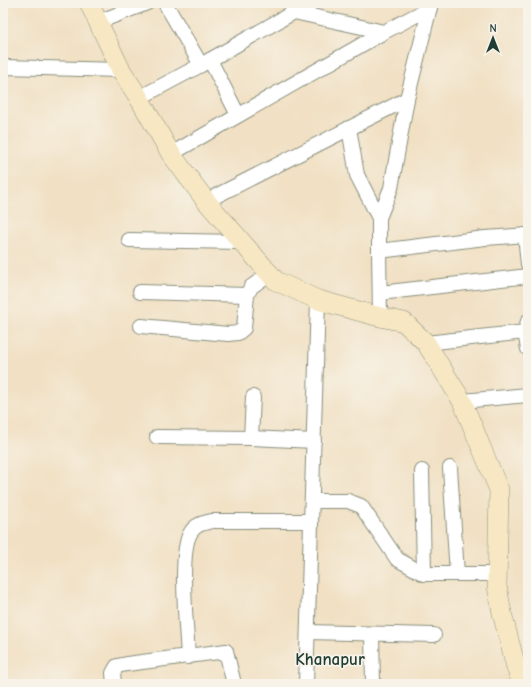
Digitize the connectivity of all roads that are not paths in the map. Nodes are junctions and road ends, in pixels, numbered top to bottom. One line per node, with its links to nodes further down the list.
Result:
1 (89, 3): 5 (main road)
2 (147, 3): 5 (street)
3 (165, 3): 7 (street)
4 (431, 6): 6 (street); 11 (street)
5 (98, 22): 9 (main road)
6 (384, 32): 7 (street); 12 (street)
7 (205, 62): 10 (street); 12 (street)
8 (3, 67): 9 (street)
9 (121, 70): 10 (main road)
10 (139, 98): 14 (main road)
11 (407, 99): 13 (street); 16 (street)
12 (238, 115): 14 (street)
13 (349, 128): 15 (street); 16 (street)
14 (171, 154): 15 (main road)
15 (206, 201): 19 (main road)
16 (379, 218): 20 (street)
17 (526, 235): 20 (street); 21 (street)
18 (129, 240): 19 (street)
19 (242, 242): 22 (main road)
20 (379, 251): 25 (street)
21 (528, 264)
22 (269, 274): 26 (street); 27 (main road)
23 (528, 276): 25 (street)
24 (140, 292): 26 (street)
25 (380, 293): 28 (street)
26 (246, 295): 29 (street)
27 (318, 300): 28 (main road); 38 (street)
28 (380, 317): 31 (main road)
29 (141, 326)
30 (527, 326): 31 (street); 32 (street)
31 (426, 343): 35 (main road)
32 (528, 349)
33 (528, 395): 35 (street)
34 (253, 397): 37 (street)
35 (462, 401): 45 (main road)
36 (157, 437): 37 (street)
37 (251, 438): 38 (street)
38 (314, 440): 41 (street)
39 (450, 468): 44 (street)
40 (422, 471): 43 (street)
41 (312, 500): 42 (street); 43 (street)
42 (311, 521): 46 (street); 49 (street)
43 (424, 574): 44 (street)
44 (457, 574): 45 (street)
45 (498, 574): 50 (main road)
46 (308, 632): 47 (street); 53 (street)
47 (372, 634): 48 (street); 54 (street)
48 (434, 635)
49 (188, 657): 51 (street); 52 (street)
50 (522, 666): 55 (main road)
51 (114, 684)
52 (234, 684)
53 (306, 684)
54 (372, 684)
55 (522, 684)

